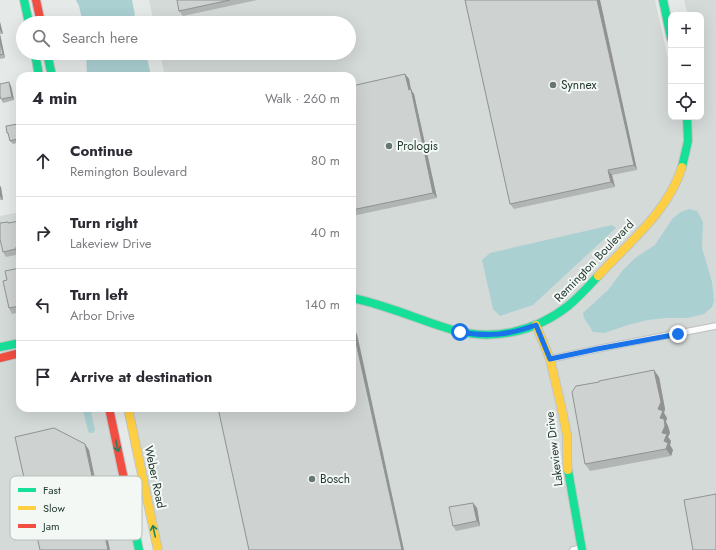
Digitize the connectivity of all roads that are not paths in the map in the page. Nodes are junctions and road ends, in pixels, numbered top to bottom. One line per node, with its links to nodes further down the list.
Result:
1 (24, 0): 4 (street)
2 (36, 0): 5 (street)
3 (662, 0): 6 (street)
4 (27, 16)
5 (39, 16)
6 (668, 25)
7 (36, 60): 9 (street)
8 (49, 60): 10 (street)
9 (38, 72)
10 (51, 72)
11 (687, 120): 13 (street, Remington Boulevard)
12 (356, 299): 13 (street, Remington Boulevard)
13 (536, 325): 19 (street, Lakeview Drive)
14 (716, 326): 19 (street)
15 (16, 343): 16 (street)
16 (0, 347)
17 (16, 354): 18 (street)
18 (0, 358)
19 (550, 359): 24 (street, Lakeview Drive)
20 (110, 412): 22 (street, one-way to 22)
21 (129, 412): 26 (street, Weber Road, one-way to 21)
22 (123, 476)
23 (137, 540): 25 (street, one-way to 25)
24 (582, 549): 27 (street)
25 (139, 550)
26 (158, 550)
27 (573, 550)

